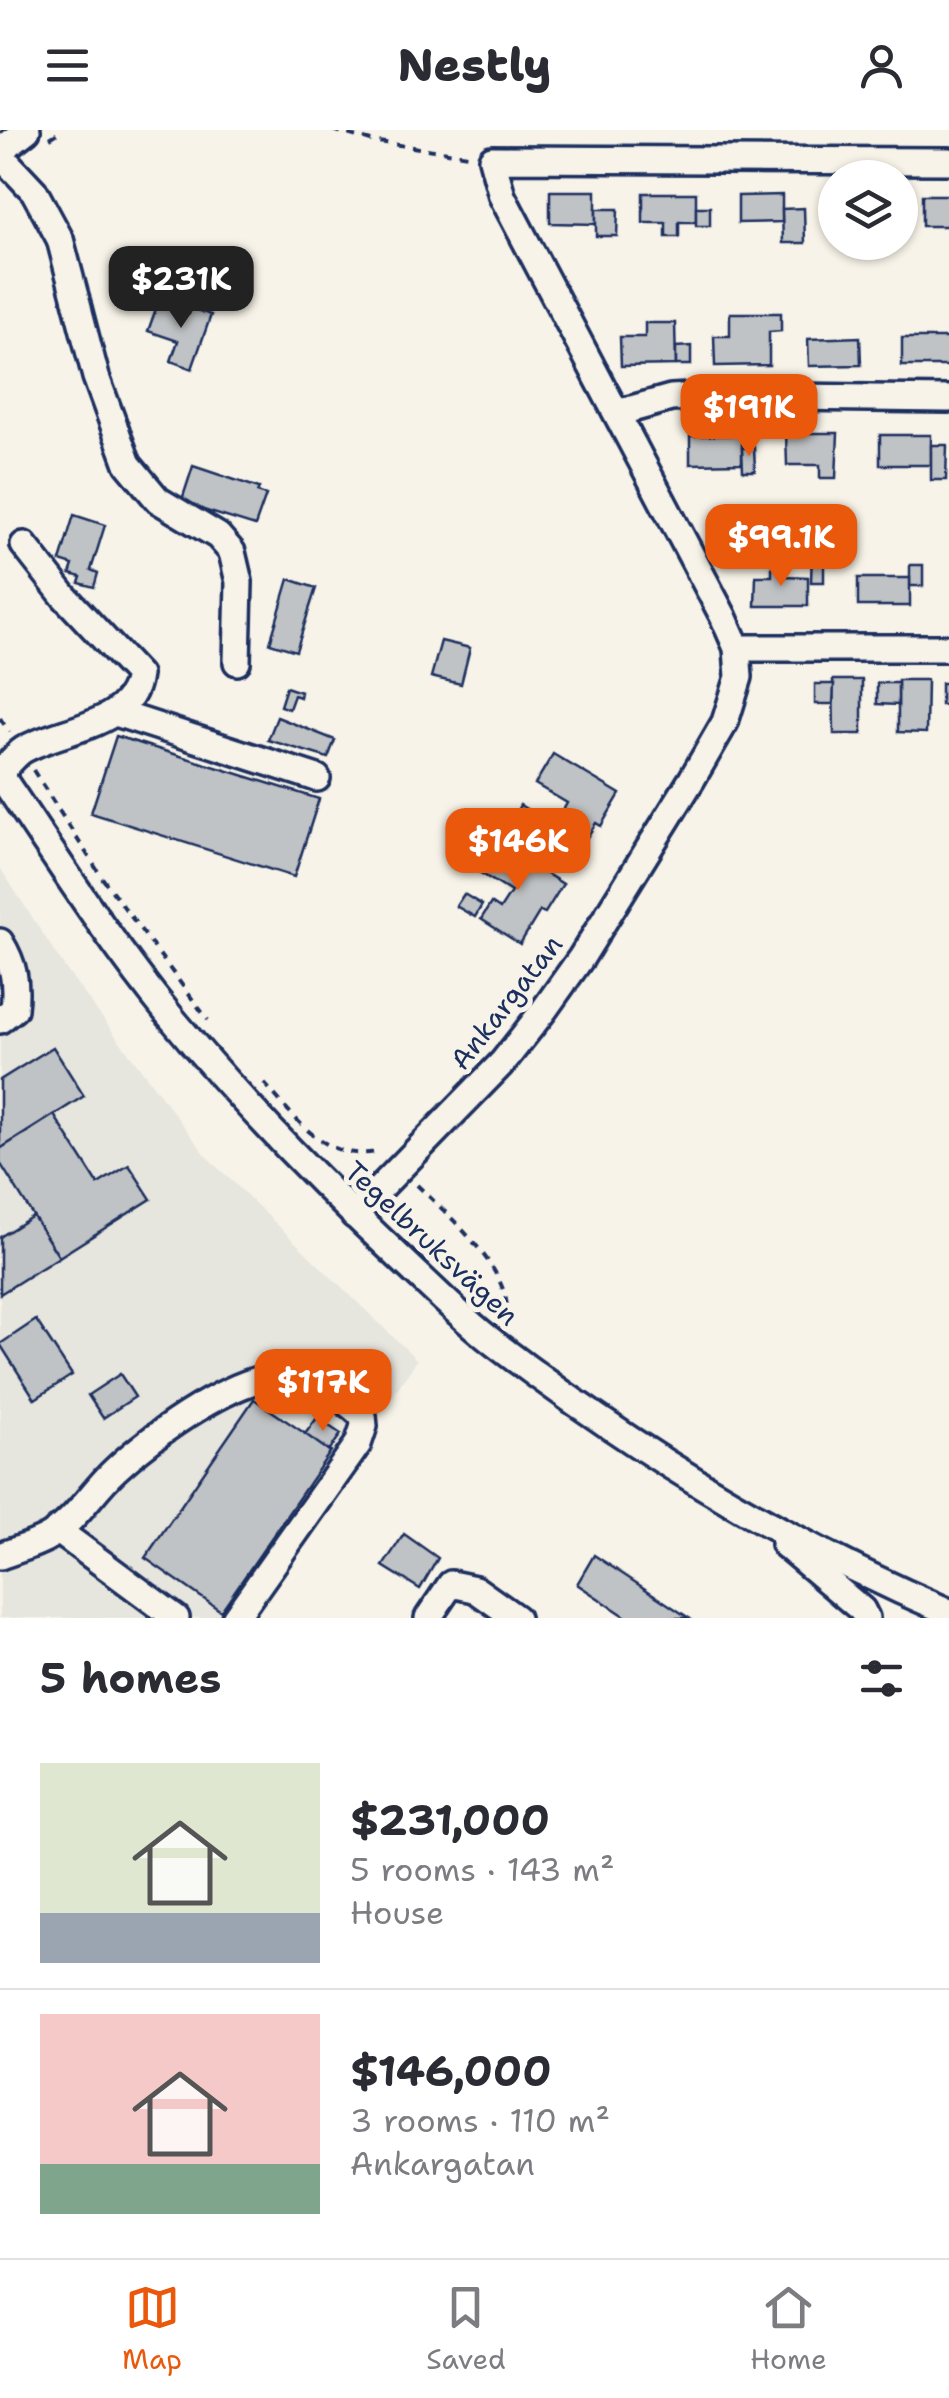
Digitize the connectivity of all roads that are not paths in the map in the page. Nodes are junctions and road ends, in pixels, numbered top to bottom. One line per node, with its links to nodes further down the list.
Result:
1 (27, 130): 2 (street)
2 (0, 153): 9 (street)
3 (949, 162): 5 (street)
4 (949, 399): 5 (street)
5 (617, 413): 7 (street)
6 (24, 545): 10 (street)
7 (737, 648): 8 (street); 15 (street, Ankargatan)
8 (949, 648)
9 (238, 662)
10 (116, 713): 11 (street); 12 (street)
11 (0, 774): 15 (street, Tegelbruksvägen)
12 (317, 778)
13 (0, 942): 14 (street)
14 (0, 1020)
15 (354, 1216): 16 (street, Tegelbruksvägen)
16 (747, 1510): 19 (street, Tegelbruksvägen); 25 (street)
17 (57, 1530): 18 (street); 21 (street); 22 (street)
18 (0, 1556)
19 (918, 1609): 20 (street, Tegelbruksvägen)
20 (949, 1612)
21 (176, 1618)
22 (235, 1618)
23 (428, 1618): 24 (street)
24 (516, 1618)
25 (866, 1618)

